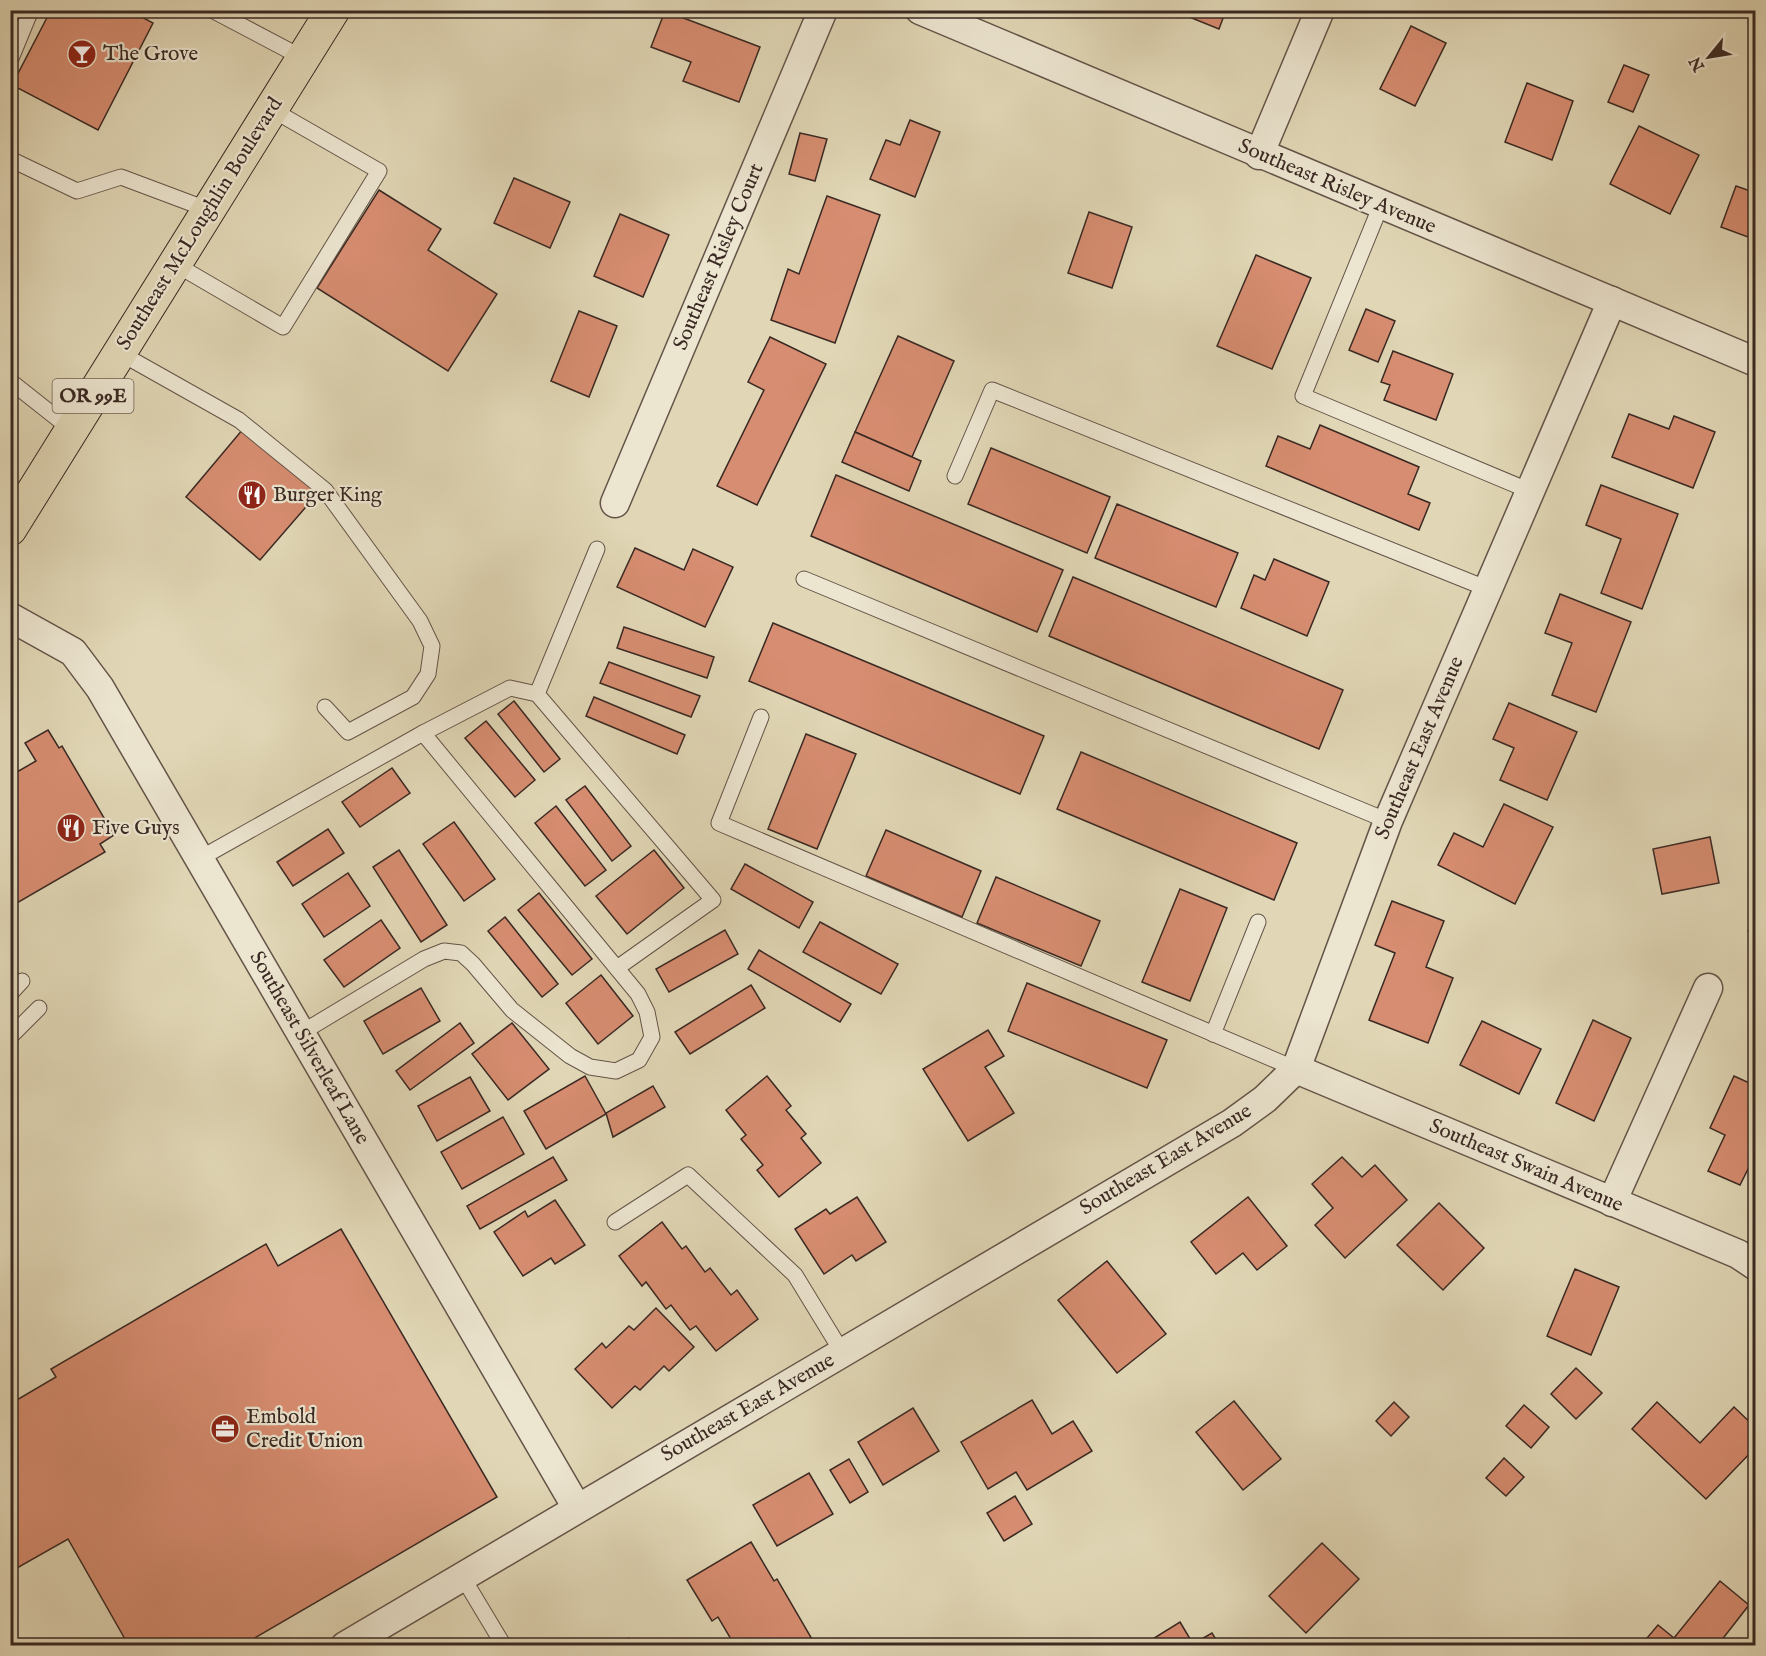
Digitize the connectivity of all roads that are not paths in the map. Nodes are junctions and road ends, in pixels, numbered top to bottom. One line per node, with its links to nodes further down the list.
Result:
1 (31, 10): 8 (lane)
2 (212, 10): 7 (lane)
3 (333, 10): 7 (main road, Southeast McLoughlin Boulevard / OR 99E)
4 (823, 10): 22 (street, Southeast Risley Court)
5 (920, 10): 10 (street, Southeast Risley Avenue)
6 (1320, 10): 10 (street)
7 (303, 58): 9 (main road, Southeast McLoughlin Boulevard / OR 99E)
8 (10, 61)
9 (271, 109): 13 (main road, Southeast McLoughlin Boulevard / OR 99E); 14 (lane)
10 (1259, 155): 12 (street, Southeast Risley Avenue)
11 (10, 159): 13 (lane)
12 (1381, 205): 15 (street, Southeast Risley Avenue); 21 (lane)
13 (209, 210): 14 (main road, Southeast McLoughlin Boulevard / OR 99E)
14 (175, 264): 16 (main road, Southeast McLoughlin Boulevard / OR 99E)
15 (1612, 301): 17 (street, Southeast Risley Avenue); 21 (street, Southeast East Avenue)
16 (120, 353): 19 (main road, Southeast McLoughlin Boulevard / OR 99E); 29 (lane)
17 (1755, 362)
18 (10, 381): 19 (lane)
19 (72, 430): 23 (main road, Southeast McLoughlin Boulevard / OR 99E)
20 (955, 476): 26 (lane)
21 (1530, 491): 26 (street, Southeast East Avenue)
22 (615, 503)
23 (10, 529)
24 (597, 549): 28 (lane)
25 (804, 579): 32 (lane)
26 (1488, 589): 32 (street, Southeast East Avenue)
27 (10, 617): 33 (street, Southeast Silverleaf Lane)
28 (537, 693): 31 (lane); 35 (lane)
29 (325, 707)
30 (761, 717): 41 (lane)
31 (423, 733): 33 (lane); 35 (lane)
32 (1388, 821): 43 (street, Southeast East Avenue)
33 (199, 859): 40 (street, Southeast Silverleaf Lane)
34 (1258, 922): 41 (lane)
35 (616, 968): 40 (lane)
36 (22, 981): 38 (lane)
37 (1708, 988): 44 (street)
38 (10, 994)
39 (39, 1008): 42 (lane)
40 (301, 1033): 48 (street, Southeast Silverleaf Lane)
41 (1213, 1034): 43 (lane)
42 (10, 1036)
43 (1296, 1069): 44 (street, Southeast Swain Avenue); 47 (street, Southeast East Avenue)
44 (1612, 1202): 46 (street, Southeast Swain Avenue)
45 (615, 1221): 47 (lane)
46 (1755, 1266)
47 (842, 1352): 48 (street, Southeast East Avenue)
48 (577, 1508): 49 (street, Southeast East Avenue)
49 (462, 1576): 50 (street, Southeast East Avenue); 51 (lane)
50 (345, 1646)
51 (504, 1646)

